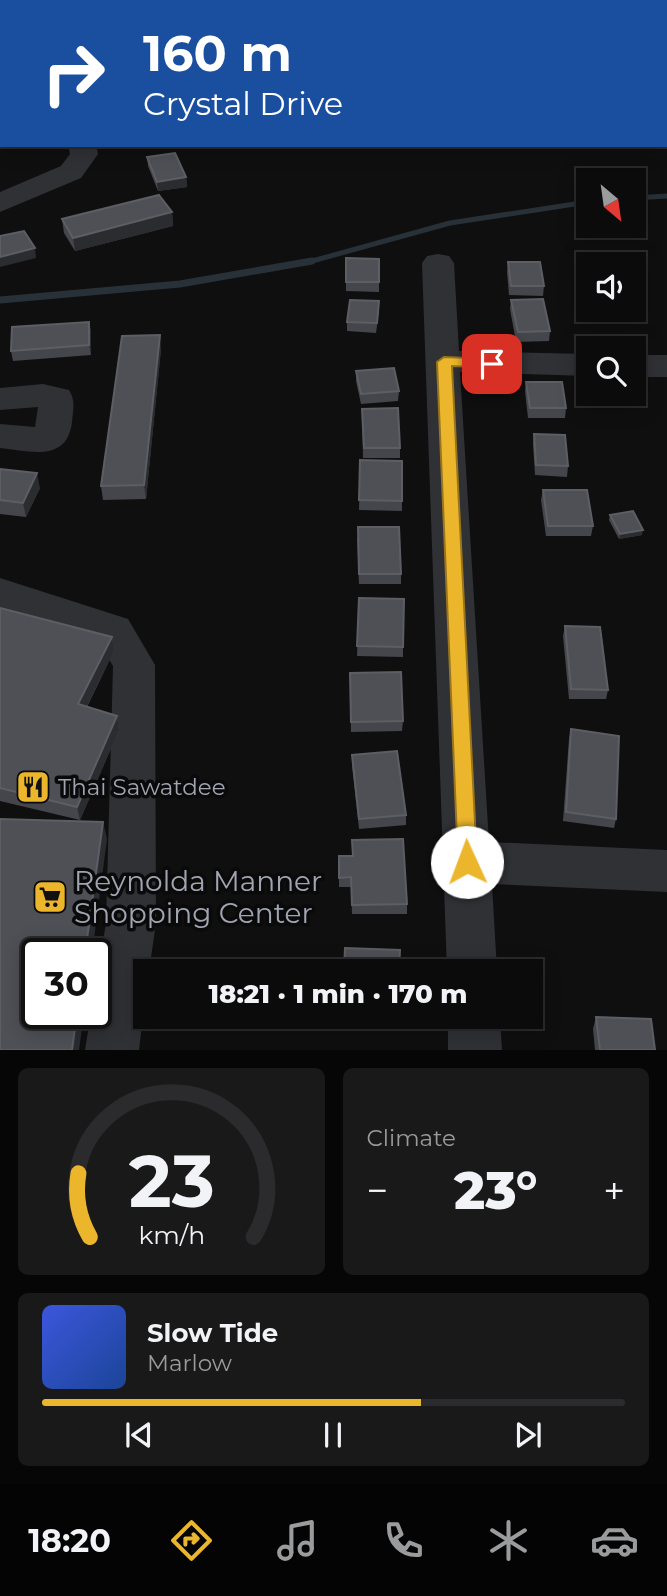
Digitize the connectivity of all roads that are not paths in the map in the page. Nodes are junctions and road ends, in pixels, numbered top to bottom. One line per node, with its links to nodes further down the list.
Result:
1 (82, 147): 2 (street)
2 (0, 203)
3 (438, 263): 4 (street)
4 (444, 362): 5 (street); 11 (street)
5 (576, 365)
6 (646, 366): 7 (street)
7 (667, 366)
8 (0, 399): 9 (street)
9 (0, 436)
10 (0, 593): 15 (street)
11 (467, 862): 12 (street); 13 (street)
12 (667, 872)
13 (471, 959)
14 (474, 1029): 16 (street)
15 (112, 1050)
16 (475, 1050)

